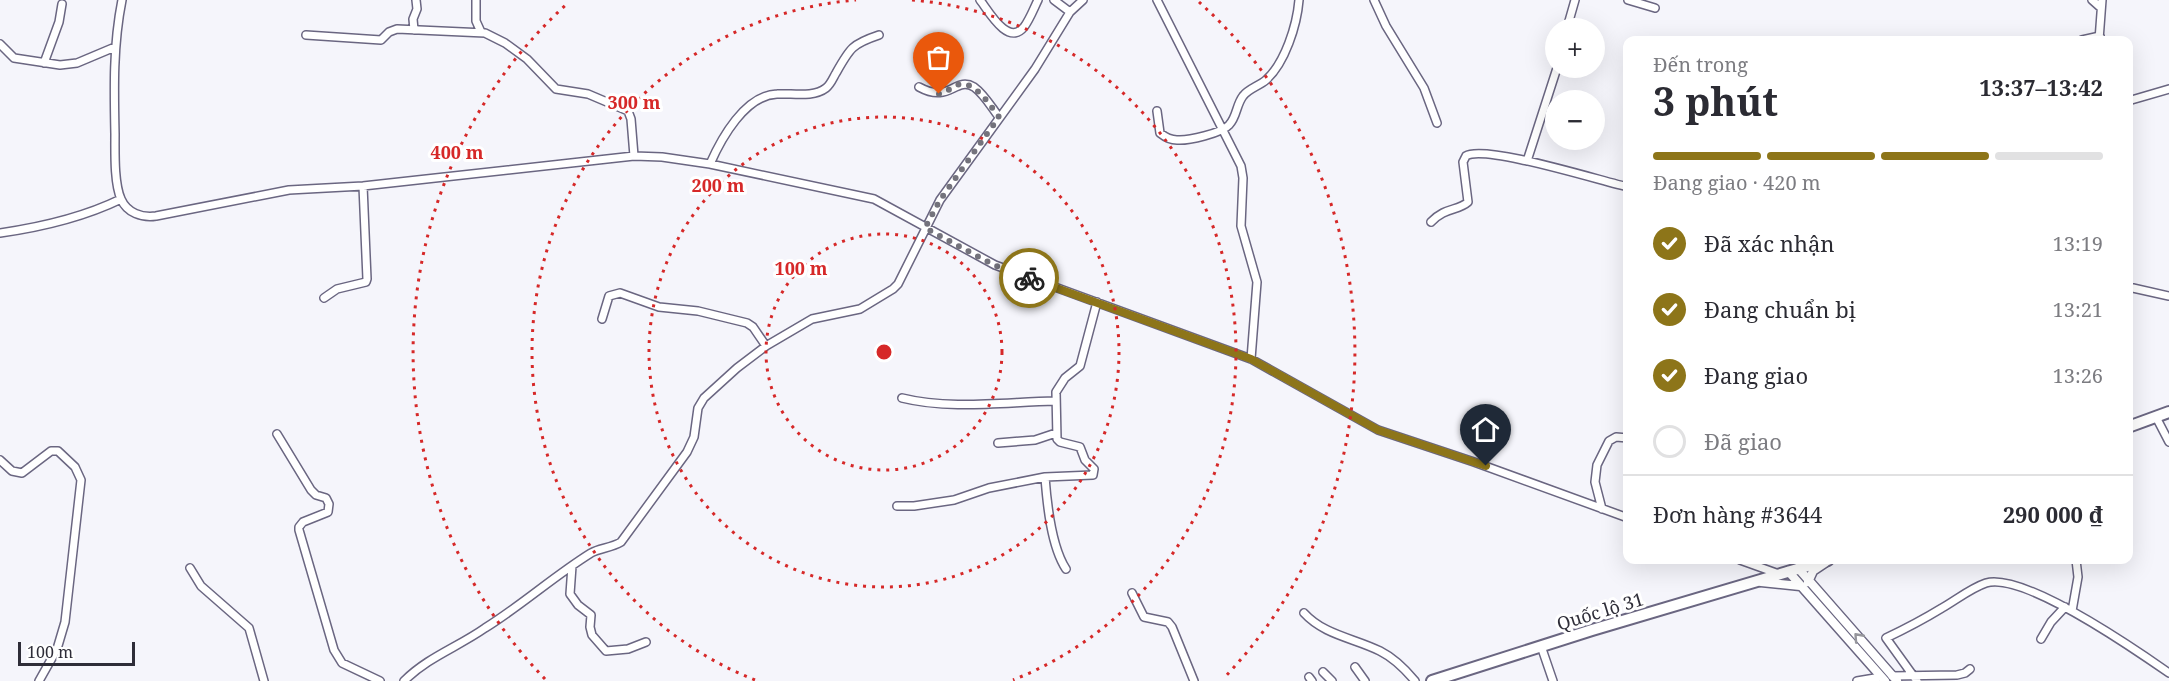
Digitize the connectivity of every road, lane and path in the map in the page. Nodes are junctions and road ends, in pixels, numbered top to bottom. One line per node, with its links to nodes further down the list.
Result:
1 (122, 0): 25 (street)
2 (416, 0): 19 (street)
3 (476, 0): 20 (street)
4 (980, 0): 5 (street)
5 (1038, 0)
6 (1054, 0): 17 (street)
7 (1083, 0): 17 (street)
8 (1157, 0): 36 (street)
9 (1300, 0): 36 (street)
10 (1374, 0): 35 (street)
11 (1575, 0): 18 (street)
12 (1628, 0): 16 (street)
13 (2092, 0): 15 (street)
14 (62, 4): 28 (street)
15 (2102, 4): 23 (street)
16 (1654, 8)
17 (1070, 12): 34 (street)
18 (1570, 18)
19 (414, 30): 20 (street); 21 (street)
20 (481, 32): 37 (street)
21 (306, 35)
22 (879, 35): 39 (street)
23 (2100, 36)
24 (0, 44): 26 (street)
25 (115, 47): 28 (street); 42 (street)
26 (7, 52): 27 (street); 28 (street)
27 (0, 57)
28 (44, 63)
29 (1554, 78): 38 (street)
30 (919, 87): 34 (street)
31 (2169, 89): 32 (street)
32 (2133, 100)
33 (1157, 111): 36 (street)
34 (999, 117): 44 (street)
35 (1437, 123)
36 (1224, 130): 52 (street)
37 (634, 156): 39 (street); 40 (street)
38 (1527, 161): 41 (street); 43 (street)
39 (710, 164): 44 (street)
40 (363, 186): 42 (street); 48 (street)
41 (1623, 187)
42 (121, 199): 45 (street)
43 (1431, 222)
44 (925, 228): 49 (street); 51 (street)
45 (0, 233)
46 (2133, 288): 47 (street)
47 (2169, 296)
48 (324, 298)
49 (1097, 302): 52 (street); 54 (street)
50 (602, 319): 51 (street)
51 (766, 346): 72 (street)
52 (1251, 359): 66 (street)
53 (902, 398): 54 (street)
54 (1055, 401): 58 (street)
55 (2169, 412): 56 (highway)
56 (2156, 417): 57 (highway); 61 (street)
57 (2133, 425)
58 (1056, 433): 62 (street); 64 (street)
59 (277, 434): 92 (street)
60 (1623, 438): 66 (street)
61 (2169, 442)
62 (998, 443)
63 (0, 460): 90 (street)
64 (1045, 477): 65 (street); 74 (street)
65 (897, 506)
66 (1602, 509): 67 (street)
67 (1623, 516)
68 (1762, 564): 75 (street)
69 (1807, 564): 75 (highway, Quốc lộ 31)
70 (1824, 564): 77 (street)
71 (2076, 564): 79 (street)
72 (572, 566): 82 (street); 93 (street)
73 (190, 568): 91 (street)
74 (1066, 569)
75 (1788, 571): 76 (highway, Quốc lộ 31); 77 (street)
76 (1752, 582): 77 (street); 83 (highway, Quốc lộ 31)
77 (1804, 584): 89 (street)
78 (1132, 593): 94 (street)
79 (2069, 609): 81 (street); 87 (street); 88 (street)
80 (1304, 613): 97 (street)
81 (2041, 639)
82 (646, 642)
83 (1541, 646): 98 (highway, Quốc lộ 31); 99 (street)
84 (1356, 667): 96 (street)
85 (1970, 669): 88 (street)
86 (1323, 672): 95 (street)
87 (2169, 673)
88 (1915, 678): 89 (street)
89 (1889, 679): 100 (street)
90 (39, 681)
91 (264, 681)
92 (380, 681)
93 (404, 681)
94 (1194, 681)
95 (1332, 681)
96 (1365, 681)
97 (1415, 681)
98 (1432, 681)
99 (1553, 681)
100 (1857, 681)

